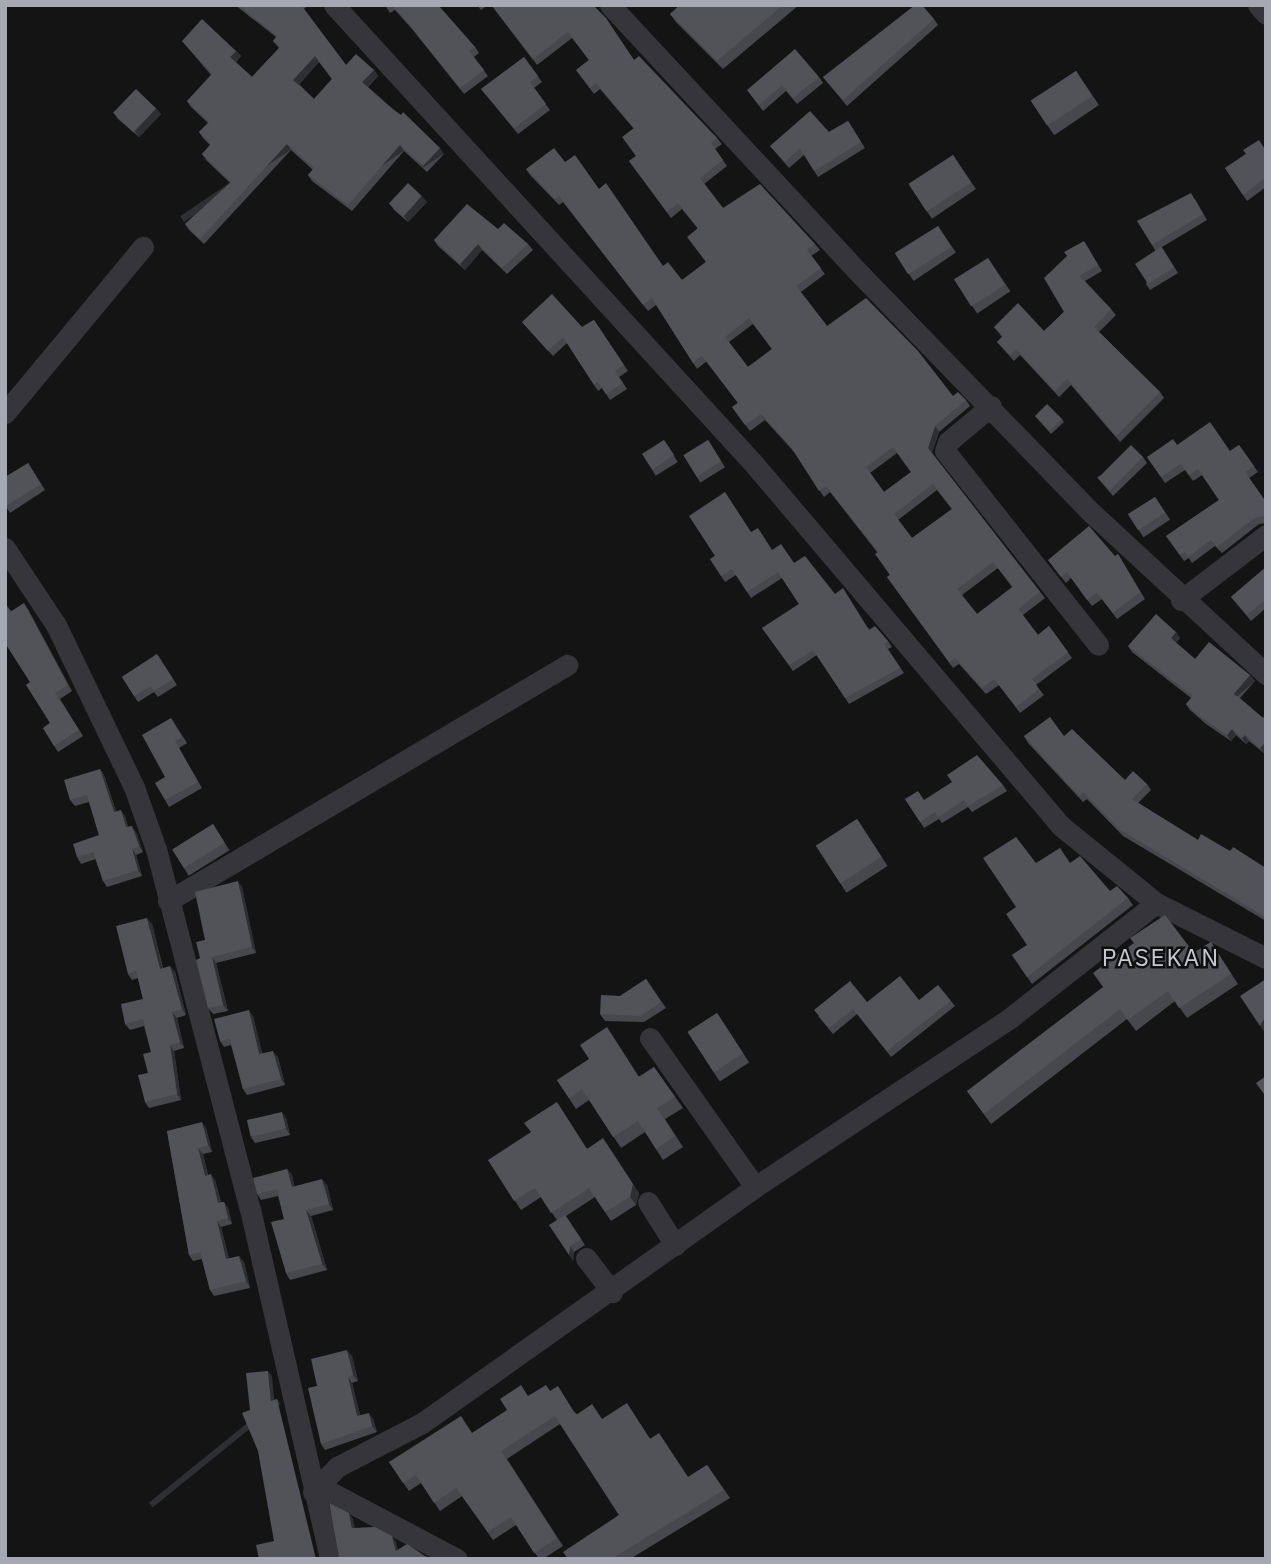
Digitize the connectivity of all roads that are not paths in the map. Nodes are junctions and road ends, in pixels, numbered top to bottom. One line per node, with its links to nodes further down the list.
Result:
1 (334, 5): 15 (street)
2 (610, 5): 6 (street)
3 (1258, 5): 4 (street)
4 (1266, 14)
5 (143, 247): 7 (street)
6 (990, 407): 10 (street); 11 (street)
7 (5, 413)
8 (1266, 535): 10 (street)
9 (5, 548): 14 (street)
10 (1181, 600): 13 (street)
11 (1098, 645)
12 (567, 665): 14 (street)
13 (1266, 674)
14 (168, 901): 23 (street)
15 (1156, 903): 16 (street); 18 (street)
16 (1266, 958)
17 (650, 1038): 18 (street)
18 (755, 1187): 20 (street)
19 (648, 1202): 20 (street)
20 (675, 1245): 22 (street)
21 (586, 1258): 22 (street)
22 (612, 1292): 23 (street)
23 (316, 1489): 24 (street); 25 (street)
24 (330, 1559)
25 (457, 1559)

